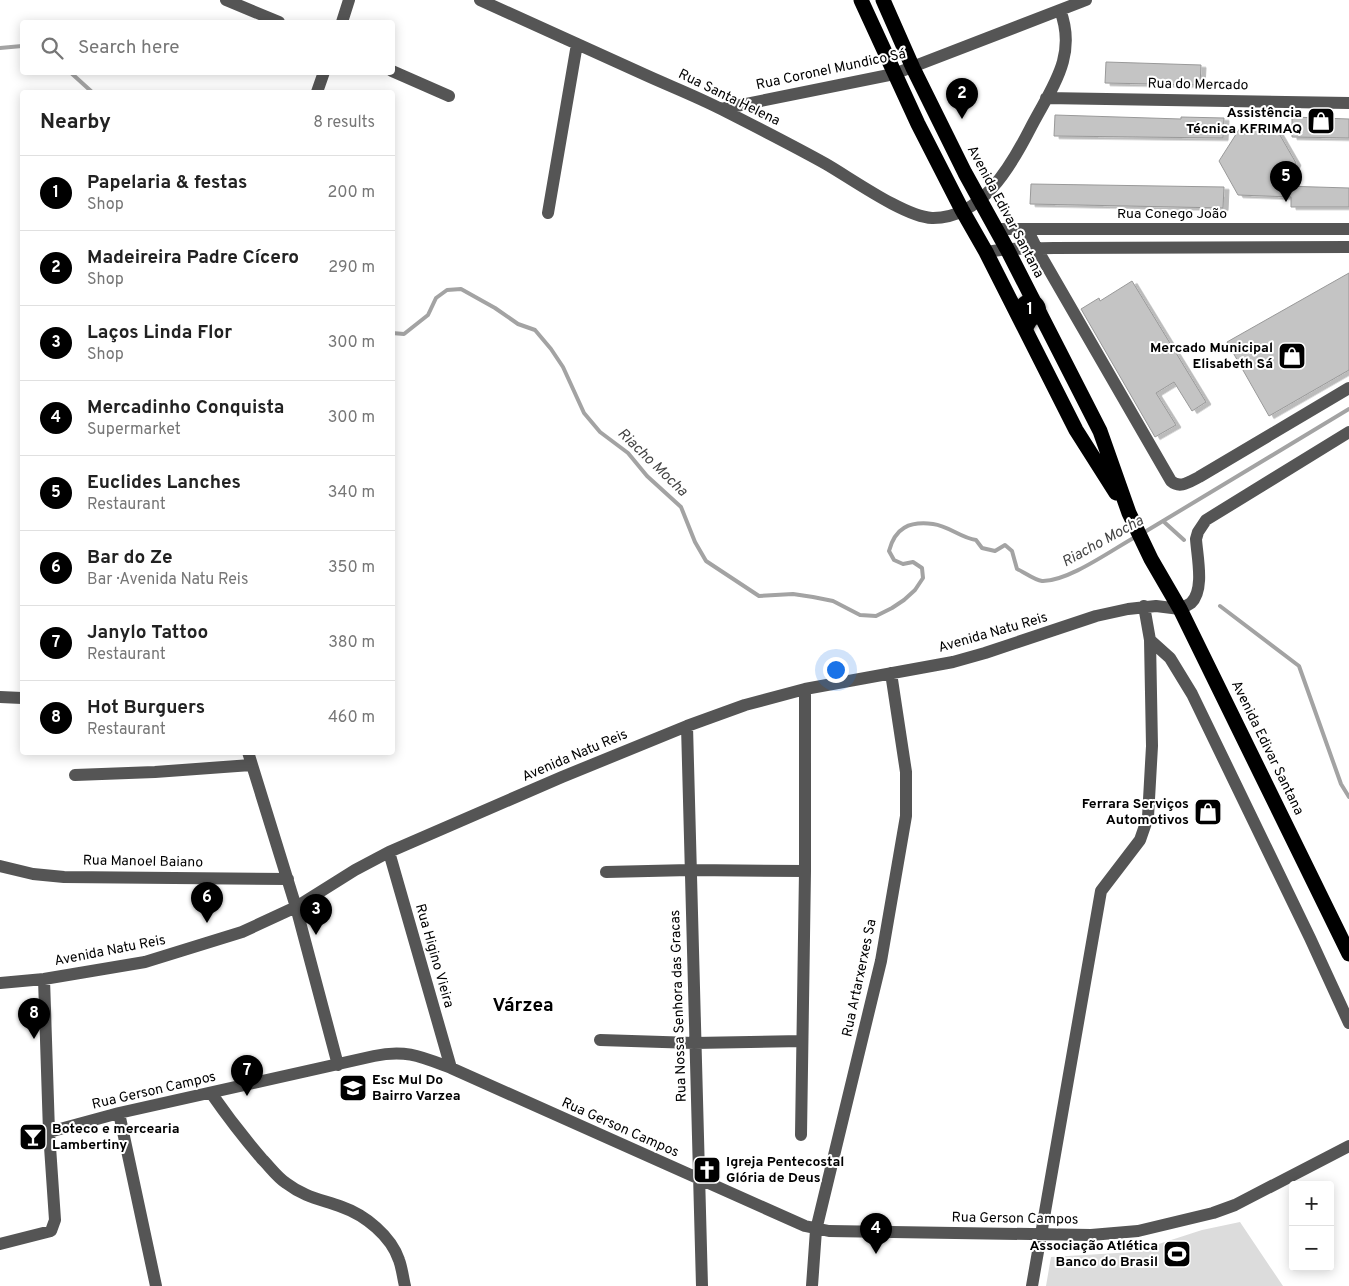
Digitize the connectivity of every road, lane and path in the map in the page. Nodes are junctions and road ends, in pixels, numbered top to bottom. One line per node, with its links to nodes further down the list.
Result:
1 (226, 0): 8 (street)
2 (349, 0): 9 (street)
3 (480, 0): 10 (street, Rua Santa Helena)
4 (861, 0): 13 (highway)
5 (883, 0): 11 (highway, Avenida Edivar Santana)
6 (1086, 0): 7 (street, Rua Coronel Mundico Sá)
7 (1060, 10): 11 (street, Rua Coronel Mundico Sá); 17 (street, Rua Santa Helena)
8 (274, 20)
9 (343, 20)
10 (577, 44): 19 (street, Rua Santa Helena); 22 (street)
11 (913, 68): 13 (street, Rua Coronel Mundico Sá); 20 (highway, Avenida Edivar Santana)
12 (395, 72): 16 (street)
13 (894, 74): 19 (street, Rua Coronel Mundico Sá); 21 (highway)
14 (323, 75): 15 (street)
15 (318, 90)
16 (449, 96)
17 (1046, 98): 18 (street, Rua do Mercado); 20 (street, Rua Santa Helena)
18 (1349, 103)
19 (721, 109): 21 (street, Rua Santa Helena)
20 (979, 200): 21 (street, Rua Santa Helena); 23 (highway, Avenida Edivar Santana)
21 (962, 210): 31 (highway)
22 (548, 213)
23 (996, 229): 24 (street, Rua Conego João); 30 (highway, Avenida Edivar Santana)
24 (1027, 229): 25 (street, Rua Conego João); 28 (street)
25 (1255, 229): 26 (street, Rua Conego João); 29 (street)
26 (1349, 229)
27 (1349, 247): 29 (street)
28 (1037, 248): 29 (street); 30 (street); 32 (street)
29 (1256, 248)
30 (1006, 249): 31 (street); 34 (highway, Avenida Edivar Santana)
31 (986, 252): 34 (highway)
32 (1349, 388)
33 (1349, 432): 36 (street)
34 (1130, 517): 36 (highway, Avenida Edivar Santana)
35 (1144, 606): 36 (street, Avenida Natu Reis); 37 (street); 38 (street, Avenida Natu Reis)
36 (1180, 609): 52 (highway, Avenida Edivar Santana)
37 (1150, 640): 55 (street); 68 (street)
38 (891, 672): 39 (street, Avenida Natu Reis); 67 (street, Rua Artarxerxes Sa)
39 (805, 689): 42 (street, Avenida Natu Reis); 49 (street)
40 (0, 698): 41 (street)
41 (20, 698)
42 (687, 726): 45 (street, Avenida Natu Reis); 47 (street, Rua Nossa Senhora das Gracas)
43 (250, 759): 44 (street); 50 (street)
44 (75, 775)
45 (388, 852): 51 (street, Avenida Natu Reis); 60 (street, Rua Higino Vieira)
46 (0, 866): 50 (street, Rua Manoel Baiano)
47 (690, 870): 48 (street); 49 (street); 58 (street, Rua Nossa Senhora das Gracas)
48 (606, 872)
49 (805, 872): 57 (street)
50 (288, 879): 51 (street)
51 (296, 907): 53 (street, Avenida Natu Reis); 59 (street)
52 (1349, 954)
53 (44, 979): 54 (street, Avenida Natu Reis); 63 (street)
54 (0, 983)
55 (1349, 1023)
56 (600, 1040): 58 (street)
57 (802, 1042): 58 (street); 64 (street)
58 (694, 1044): 66 (street, Rua Nossa Senhora das Gracas)
59 (338, 1065): 60 (street, Rua Gerson Campos); 61 (street, Rua Gerson Campos)
60 (451, 1068): 66 (street, Rua Gerson Campos)
61 (211, 1093): 62 (street, Rua Gerson Campos); 71 (street)
62 (119, 1113): 63 (street, Rua Gerson Campos); 70 (street)
63 (49, 1132): 69 (street)
64 (801, 1135)
65 (1349, 1146): 68 (street, Rua Gerson Campos)
66 (700, 1180): 67 (street, Rua Gerson Campos); 72 (street, Rua Nossa Senhora das Gracas)
67 (816, 1230): 68 (street, Rua Gerson Campos); 73 (street, Rua Artarxerxes Sa)
68 (1041, 1234): 74 (street)
69 (0, 1244)
70 (156, 1286)
71 (405, 1286)
72 (702, 1286)
73 (812, 1286)
74 (1032, 1286)

